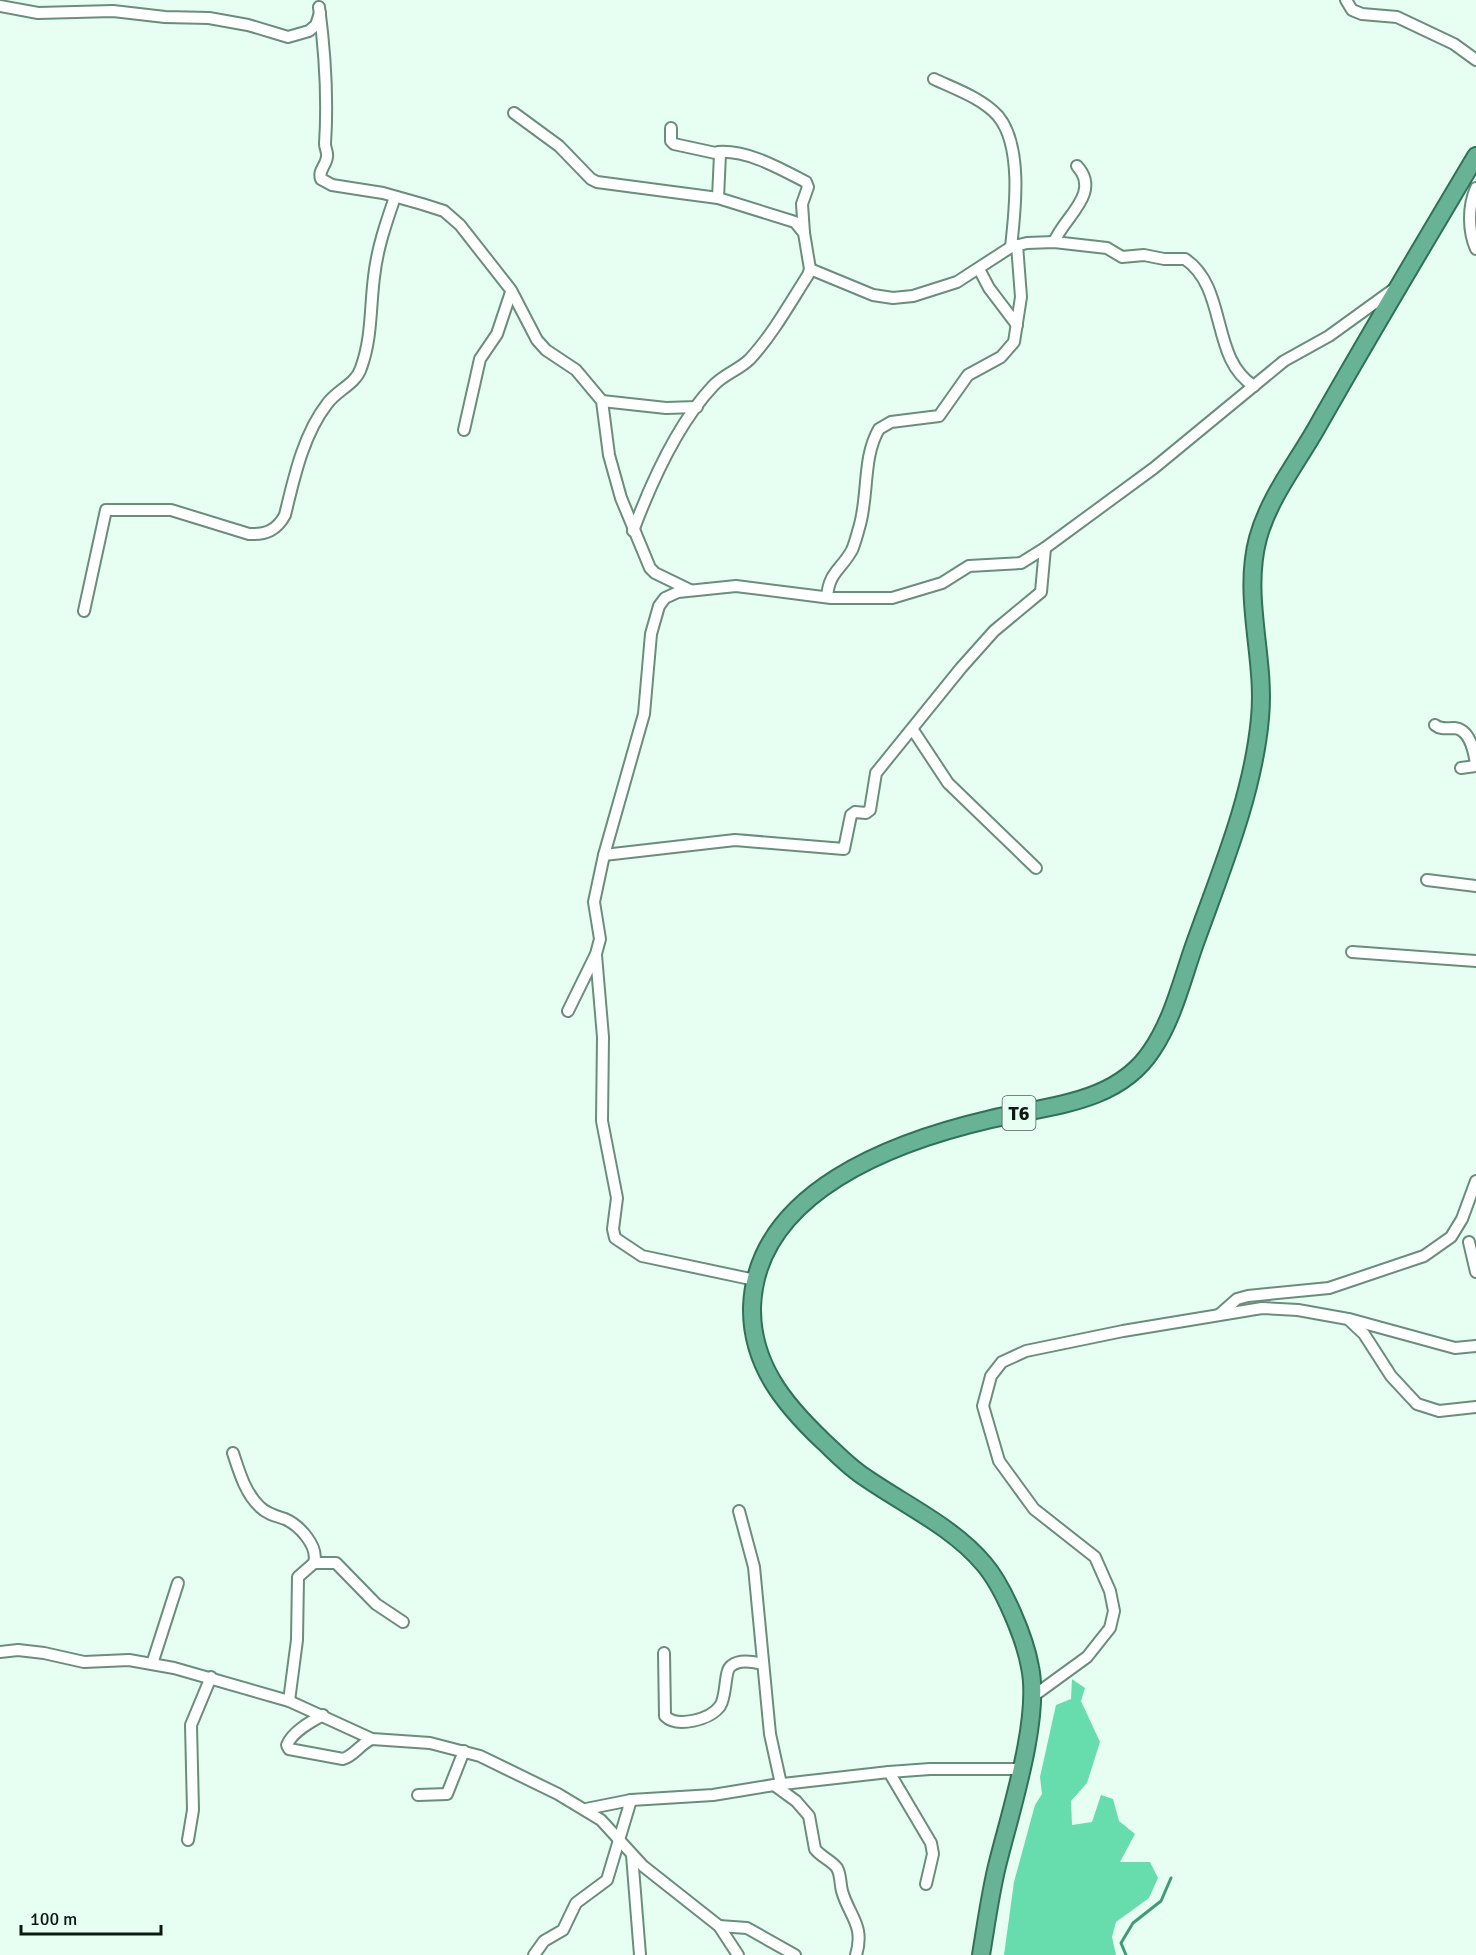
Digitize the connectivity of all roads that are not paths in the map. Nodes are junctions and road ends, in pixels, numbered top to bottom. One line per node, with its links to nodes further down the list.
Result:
1 (1347, 0): 4 (street)
2 (319, 3): 3 (street); 12 (street)
3 (0, 6)
4 (1476, 60)
5 (934, 79): 16 (street)
6 (514, 113): 13 (street)
7 (671, 128): 8 (street)
8 (718, 152): 13 (street); 14 (street)
9 (1476, 156): 20 (highway, T6)
10 (1077, 166): 15 (street)
11 (1476, 188): 17 (street)
12 (395, 196): 21 (street); 31 (street)
13 (717, 198): 14 (street)
14 (804, 233): 18 (street)
15 (1054, 242): 16 (street); 23 (street)
16 (1014, 246): 19 (street); 22 (street)
17 (1476, 249)
18 (810, 269): 19 (street); 25 (street)
19 (980, 269): 22 (street)
20 (1399, 285): 23 (street); 47 (highway, T6)
21 (511, 291): 24 (street); 26 (street)
22 (1017, 325): 30 (street)
23 (1254, 386): 28 (street)
24 (602, 401): 25 (street); 27 (street)
25 (697, 407): 27 (street)
26 (464, 430)
27 (633, 531): 29 (street)
28 (1045, 548): 30 (street); 33 (street)
29 (690, 590): 30 (street); 36 (street)
30 (827, 597)
31 (84, 612)
32 (1435, 725): 34 (street)
33 (913, 730): 36 (street); 37 (street)
34 (1476, 765): 35 (street)
35 (1461, 768)
36 (604, 855): 41 (street)
37 (1036, 868)
38 (1427, 880): 39 (street)
39 (1476, 886)
40 (1352, 952): 42 (street)
41 (596, 954): 43 (street); 47 (street)
42 (1476, 961)
43 (568, 1011)
44 (1476, 1181): 48 (street)
45 (1468, 1242): 46 (street)
46 (1476, 1272)
47 (755, 1280): 62 (highway, T6)
48 (1220, 1314): 49 (street); 62 (street)
49 (1348, 1319): 50 (street); 51 (street)
50 (1476, 1346)
51 (1476, 1407)
52 (233, 1453): 54 (street)
53 (739, 1510): 60 (street)
54 (314, 1563): 56 (street); 63 (street)
55 (178, 1582): 59 (street)
56 (403, 1622)
57 (0, 1652): 59 (street)
58 (664, 1653): 60 (street)
59 (152, 1664): 61 (street)
60 (763, 1664): 69 (street)
61 (211, 1677): 63 (street); 73 (street)
62 (1032, 1697): 67 (highway, T6)
63 (289, 1701): 64 (street)
64 (323, 1715): 65 (street); 65 (street)
65 (372, 1739): 66 (street)
66 (464, 1751): 70 (street); 72 (street)
67 (1021, 1769): 68 (street); 83 (highway, T6)
68 (889, 1772): 69 (street); 76 (street)
69 (778, 1784): 71 (street); 82 (street)
70 (418, 1795)
71 (631, 1800): 72 (street); 74 (street)
72 (586, 1809): 74 (street)
73 (188, 1840)
74 (620, 1840): 75 (street); 78 (street)
75 (632, 1855): 77 (street); 79 (street)
76 (926, 1884)
77 (719, 1926): 80 (street); 81 (street)
78 (534, 1955)
79 (640, 1955)
80 (738, 1955)
81 (795, 1955)
82 (856, 1955)
83 (981, 1955)

